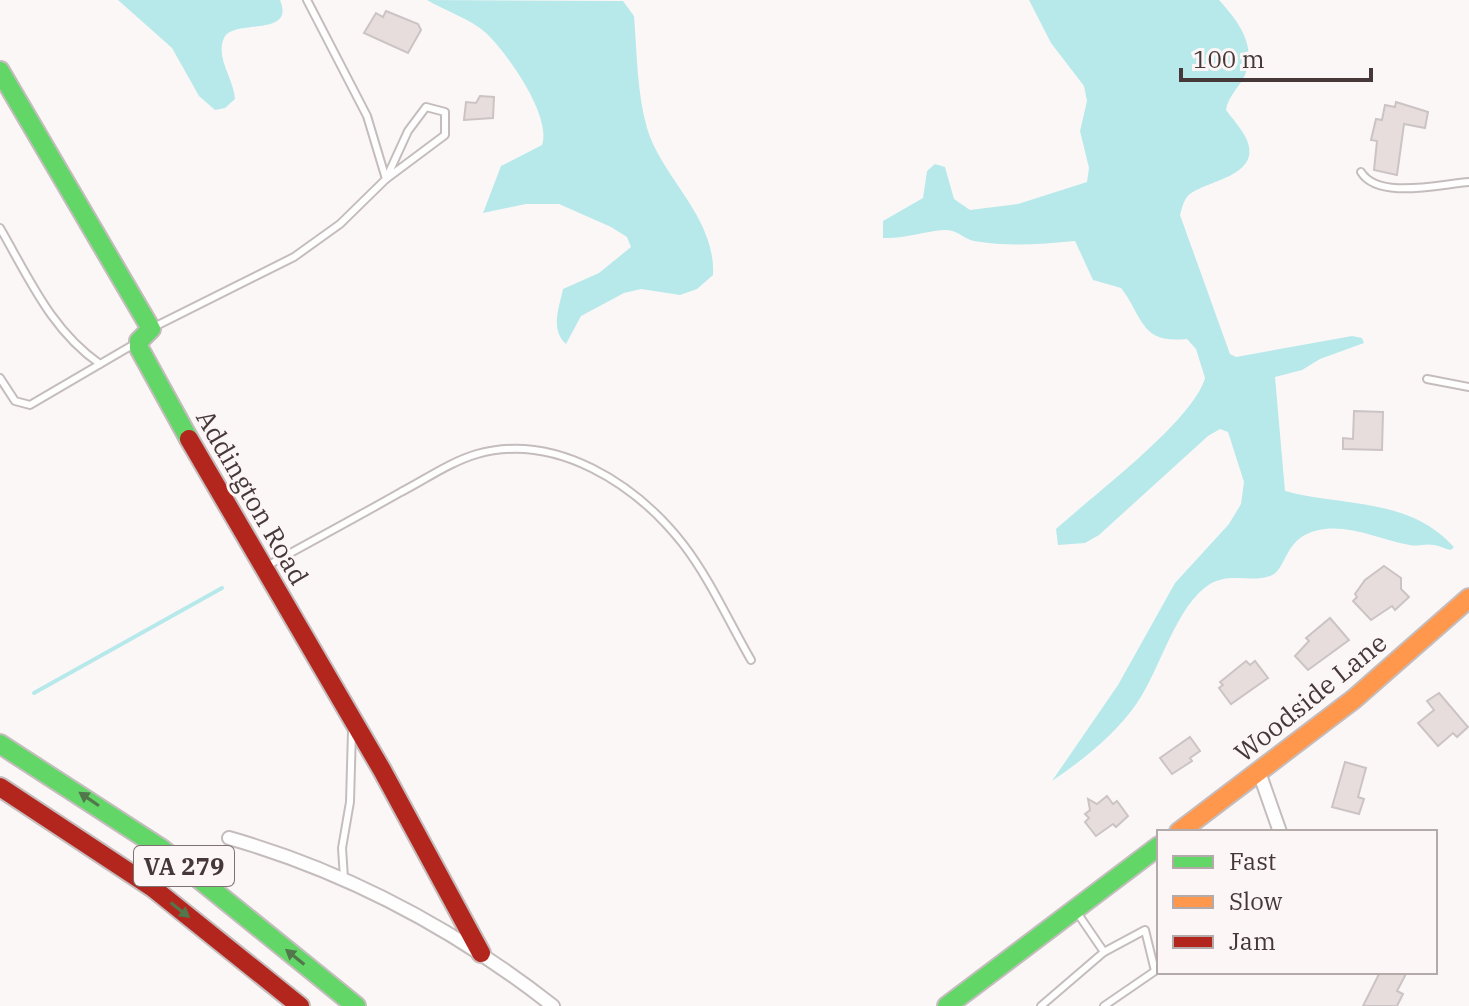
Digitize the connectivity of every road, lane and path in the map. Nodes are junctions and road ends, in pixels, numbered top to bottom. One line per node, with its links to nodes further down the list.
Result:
1 (307, 0): 4 (lane)
2 (0, 71): 7 (street, Addington Road)
3 (1361, 172): 5 (lane)
4 (386, 179): 4 (lane); 7 (lane)
5 (1469, 182)
6 (0, 228): 8 (lane)
7 (145, 335): 8 (lane); 12 (street, Addington Road)
8 (100, 364): 9 (lane)
9 (0, 378)
10 (1427, 379): 11 (lane)
11 (1469, 387)
12 (264, 567): 14 (lane); 15 (street, Addington Road)
13 (1469, 598): 17 (street, Woodside Lane)
14 (751, 660)
15 (352, 719): 23 (lane); 26 (street, Addington Road)
16 (0, 744): 28 (street, VA 279, one-way to 16)
17 (1259, 772): 19 (street, Woodside Lane); 20 (street)
18 (0, 787): 27 (street, VA 279, one-way to 27)
19 (1182, 830)
20 (1279, 830)
21 (229, 838): 23 (street)
22 (1157, 847): 24 (street)
23 (344, 878): 26 (street)
24 (1074, 909): 25 (lane); 30 (street)
25 (1104, 952): 31 (lane); 32 (lane)
26 (481, 953): 29 (street)
27 (300, 1006)
28 (356, 1006)
29 (553, 1006)
30 (947, 1006)
31 (1041, 1006)
32 (1104, 1006)

